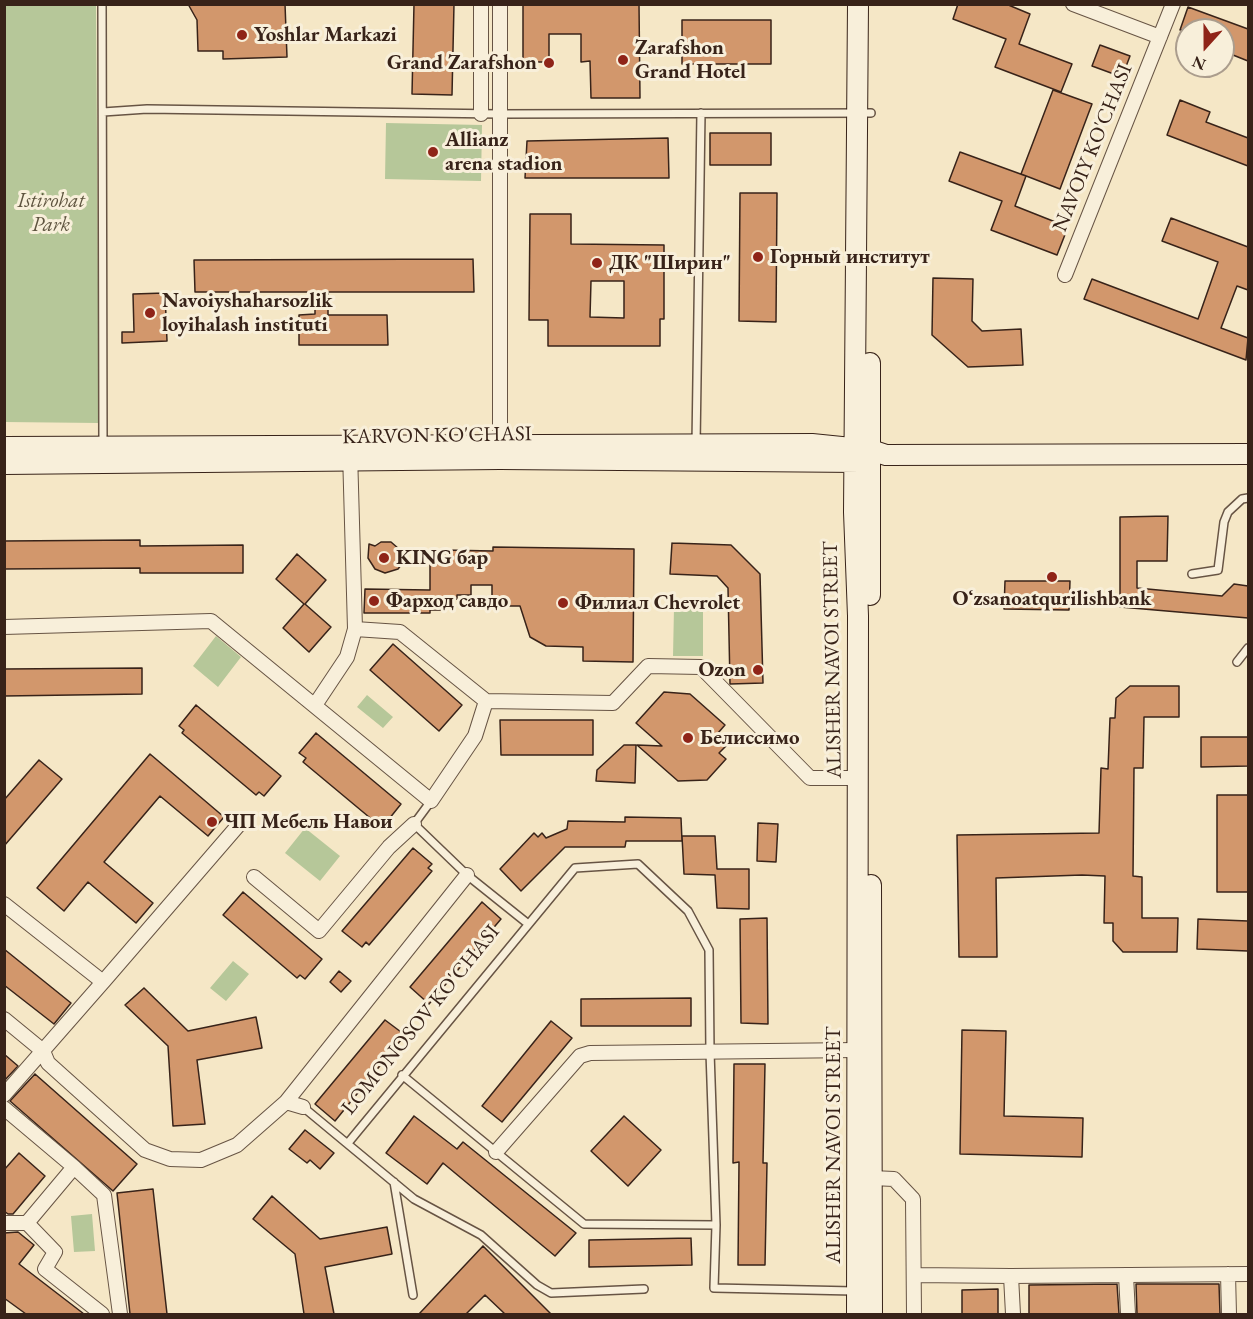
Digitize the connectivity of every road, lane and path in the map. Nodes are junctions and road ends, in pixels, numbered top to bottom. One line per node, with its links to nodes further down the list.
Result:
1 (102, 4): 9 (lane)
2 (481, 4): 11 (street)
3 (500, 4): 12 (street)
4 (858, 4): 13 (main road, ALISHER NAVOI STREET)
5 (871, 4): 13 (main road, ALISHER NAVOI STREET)
6 (1173, 4): 8 (street, NAVOIY KO'CHASI)
7 (1075, 5): 8 (street)
8 (1160, 37): 14 (street, NAVOIY KO'CHASI)
9 (103, 112): 11 (lane); 19 (lane)
10 (701, 113): 12 (lane); 13 (lane); 15 (lane)
11 (481, 114): 12 (lane)
12 (499, 114): 17 (street)
13 (864, 114): 21 (main road, ALISHER NAVOI STREET)
14 (1065, 275)
15 (696, 444): 17 (main road); 21 (main road)
16 (4, 447): 19 (main road)
17 (500, 451): 18 (main road, KARVON KO'CHASI); 21 (main road, KARVON KO'CHASI)
18 (350, 452): 19 (main road, KARVON KO'CHASI); 26 (street)
19 (103, 454): 22 (main road, KARVON KO'CHASI)
20 (1248, 454): 21 (main road)
21 (868, 456): 31 (main road, ALISHER NAVOI STREET); 52 (main road, ALISHER NAVOI STREET)
22 (4, 464)
23 (1248, 498): 24 (lane)
24 (1192, 574)
25 (4, 627): 30 (street)
26 (355, 629): 29 (street); 30 (street)
27 (1248, 648): 28 (lane)
28 (1237, 662)
29 (486, 701): 31 (street); 32 (street)
30 (315, 705): 32 (street)
31 (858, 778): 41 (main road, ALISHER NAVOI STREET)
32 (431, 801): 34 (lane)
33 (242, 821): 39 (street)
34 (414, 824): 35 (lane); 36 (street)
35 (467, 875): 38 (lane); 46 (street)
36 (254, 877)
37 (4, 904): 39 (street)
38 (527, 923): 43 (lane, LOMONOSOV KO'CHASI); 44 (lane, LOMONOSOV KO'CHASI)
39 (103, 982): 42 (street)
40 (4, 1019): 42 (street)
41 (858, 1050): 43 (street); 63 (main road, ALISHER NAVOI STREET)
42 (43, 1051): 45 (street); 46 (street)
43 (710, 1052): 50 (street); 56 (lane, LOMONOSOV KO'CHASI)
44 (402, 1075): 49 (lane, LOMONOSOV KO'CHASI); 50 (lane)
45 (4, 1095)
46 (286, 1102): 47 (street, LOMONOSOV KO'CHASI)
47 (303, 1107): 49 (lane, LOMONOSOV KO'CHASI)
48 (4, 1108): 51 (street)
49 (348, 1143): 53 (lane, LOMONOSOV KO'CHASI)
50 (496, 1152): 56 (lane)
51 (74, 1167): 55 (street); 66 (street)
52 (872, 1178): 59 (street); 63 (main road, ALISHER NAVOI STREET)
53 (394, 1182): 62 (lane, LOMONOSOV KO'CHASI); 64 (lane)
54 (4, 1223): 55 (street)
55 (27, 1223): 65 (street)
56 (716, 1225): 63 (lane, LOMONOSOV KO'CHASI)
57 (1228, 1274): 58 (street); 60 (street); 72 (street)
58 (1248, 1274)
59 (914, 1275): 61 (street); 69 (street)
60 (1126, 1275): 61 (street); 71 (street)
61 (1011, 1276): 70 (street)
62 (645, 1289)
63 (865, 1291): 67 (main road, ALISHER NAVOI STREET); 68 (main road, ALISHER NAVOI STREET)
64 (413, 1295)
65 (102, 1314)
66 (120, 1314)
67 (857, 1314)
68 (872, 1314)
69 (914, 1314)
70 (1013, 1314)
71 (1128, 1314)
72 (1229, 1314)

